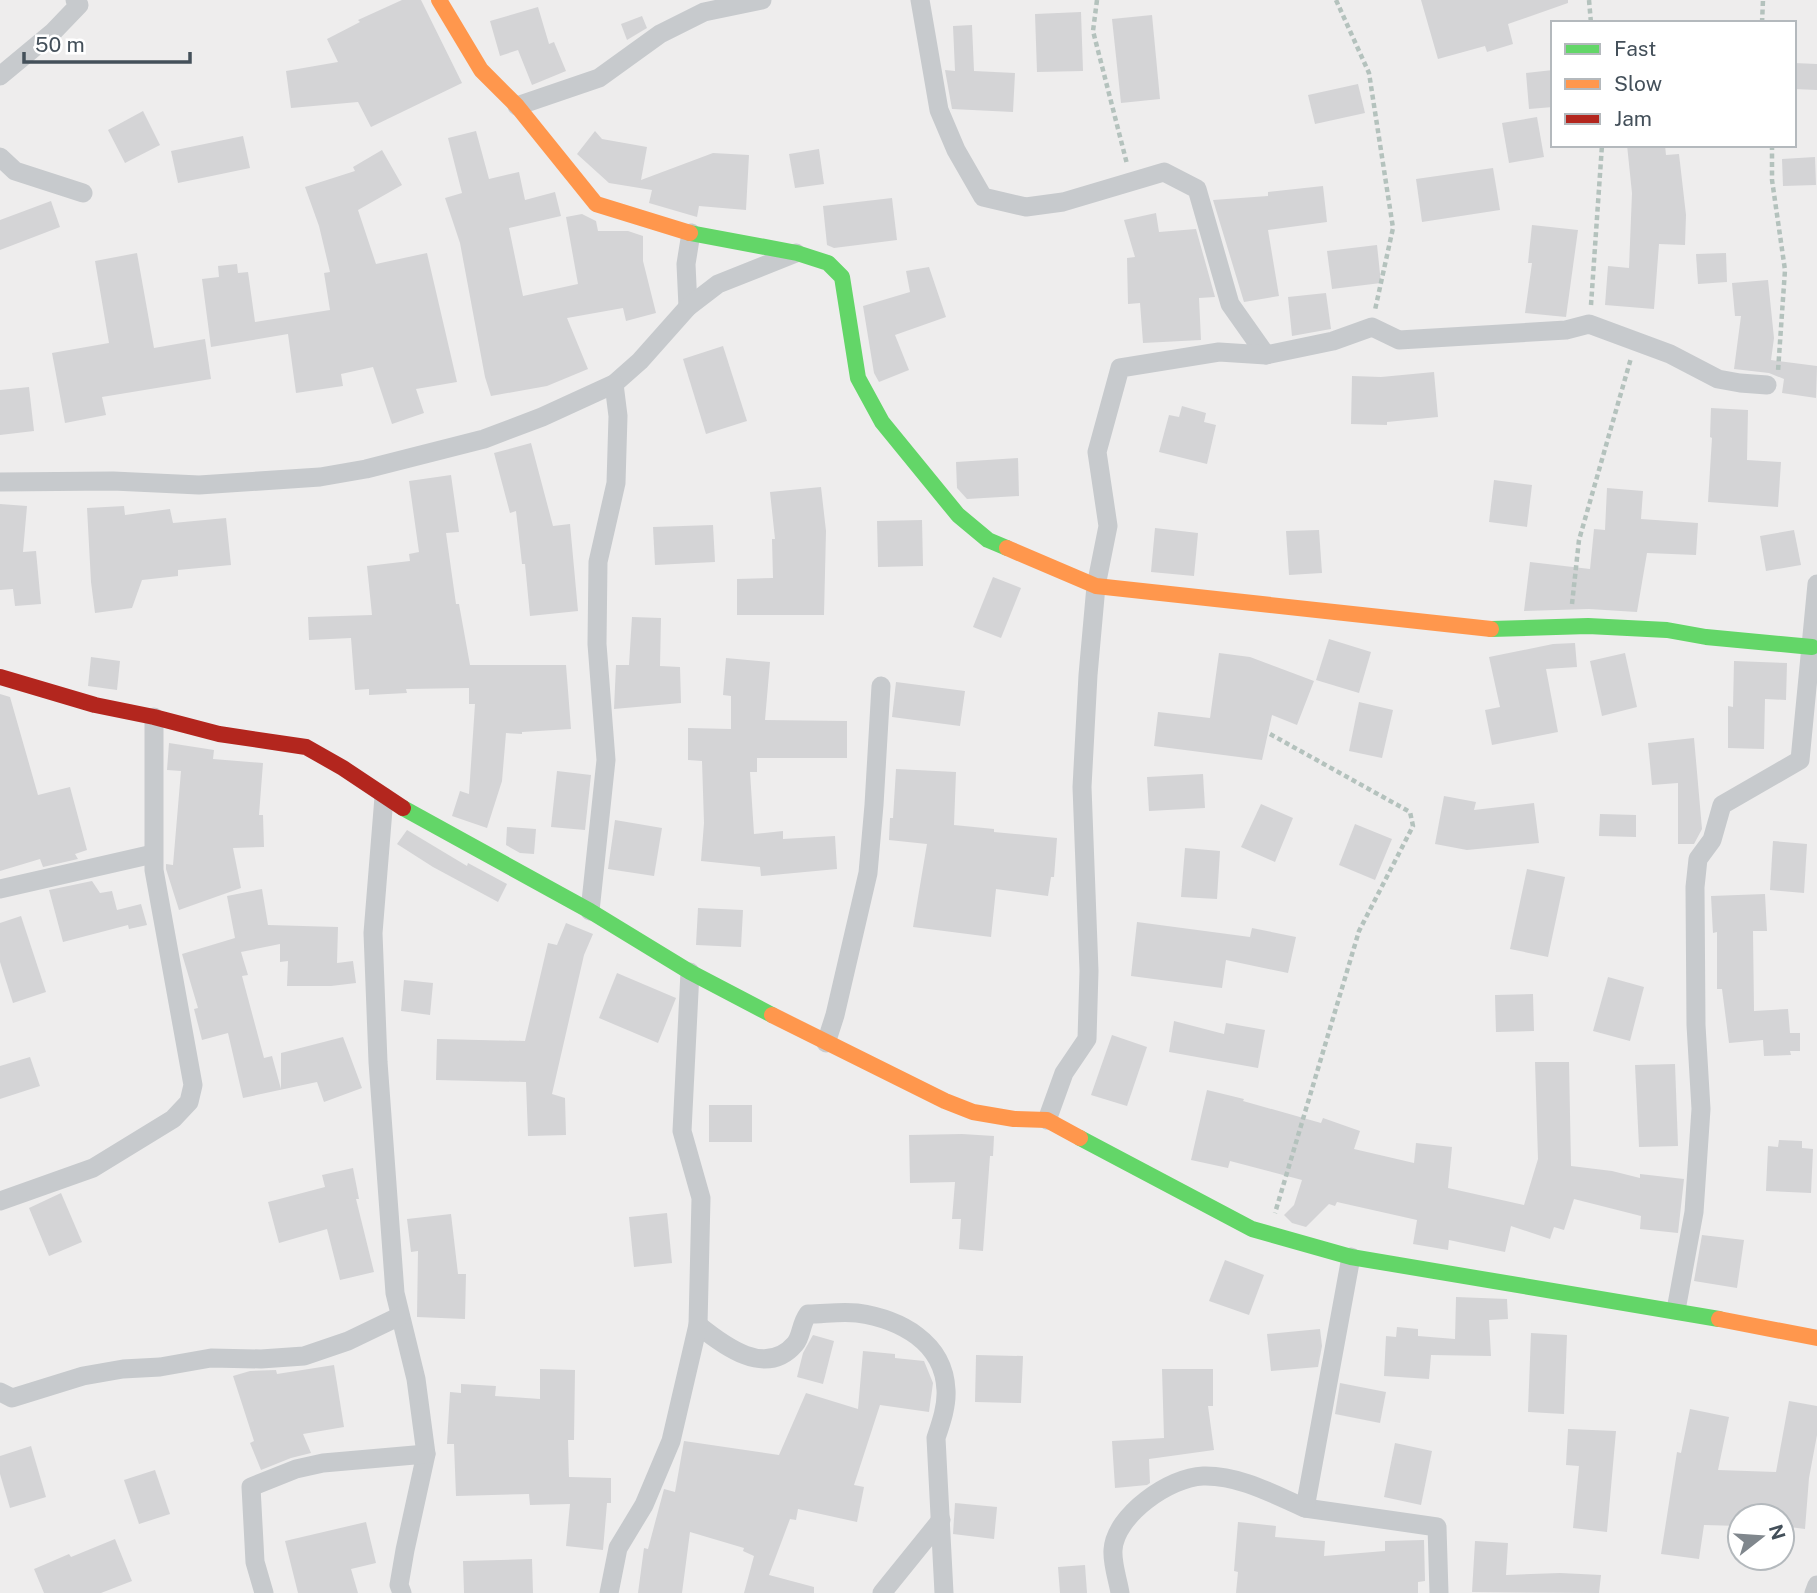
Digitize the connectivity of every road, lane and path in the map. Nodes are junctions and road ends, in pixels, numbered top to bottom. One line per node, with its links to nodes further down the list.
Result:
1 (75, 0): 12 (street)
2 (439, 0): 9 (street)
3 (762, 0): 13 (street)
4 (920, 0): 17 (street)
5 (1097, 0): 17 (path)
6 (1336, 0): 23 (path)
7 (1589, 0): 10 (path)
8 (1763, 0): 11 (path)
9 (448, 9): 13 (street)
10 (1591, 21)
11 (1762, 21)
12 (0, 76)
13 (517, 106): 19 (street)
14 (1602, 147): 22 (path)
15 (1772, 147): 27 (path)
16 (0, 157): 18 (street)
17 (1131, 181): 25 (street)
18 (83, 193)
19 (691, 233): 20 (street); 21 (street)
20 (797, 253): 21 (street); 30 (street)
21 (688, 307): 26 (street)
22 (1589, 324): 23 (street); 24 (street)
23 (1372, 327): 25 (street)
24 (1637, 340): 27 (street); 31 (path)
25 (1266, 355): 30 (street)
26 (614, 384): 28 (street); 40 (street)
27 (1767, 385)
28 (0, 482)
29 (1817, 584): 32 (street)
30 (1096, 586): 31 (street); 43 (street)
31 (1569, 627): 32 (street)
32 (1812, 647): 47 (street)
33 (0, 677): 35 (street)
34 (881, 685): 42 (street)
35 (154, 717): 37 (street); 38 (street)
36 (1270, 734): 45 (path)
37 (384, 797): 40 (street); 48 (street)
38 (153, 854): 39 (street); 44 (street)
39 (0, 889)
40 (590, 911): 41 (street)
41 (690, 972): 42 (street); 49 (street)
42 (826, 1044): 43 (street)
43 (1047, 1121): 45 (street)
44 (0, 1201)
45 (1269, 1234): 46 (street)
46 (1351, 1257): 47 (street); 53 (street)
47 (1676, 1310): 50 (street)
48 (400, 1316): 51 (street); 52 (street)
49 (698, 1325): 54 (street); 58 (street)
50 (1817, 1338)
51 (0, 1392)
52 (426, 1454): 56 (street); 57 (street)
53 (1305, 1508): 61 (street); 62 (street)
54 (941, 1520): 59 (street); 60 (street)
55 (1817, 1585): 63 (street)
56 (264, 1593)
57 (402, 1593)
58 (609, 1593)
59 (882, 1593)
60 (944, 1593)
61 (1120, 1593)
62 (1439, 1593)
63 (1814, 1593)

